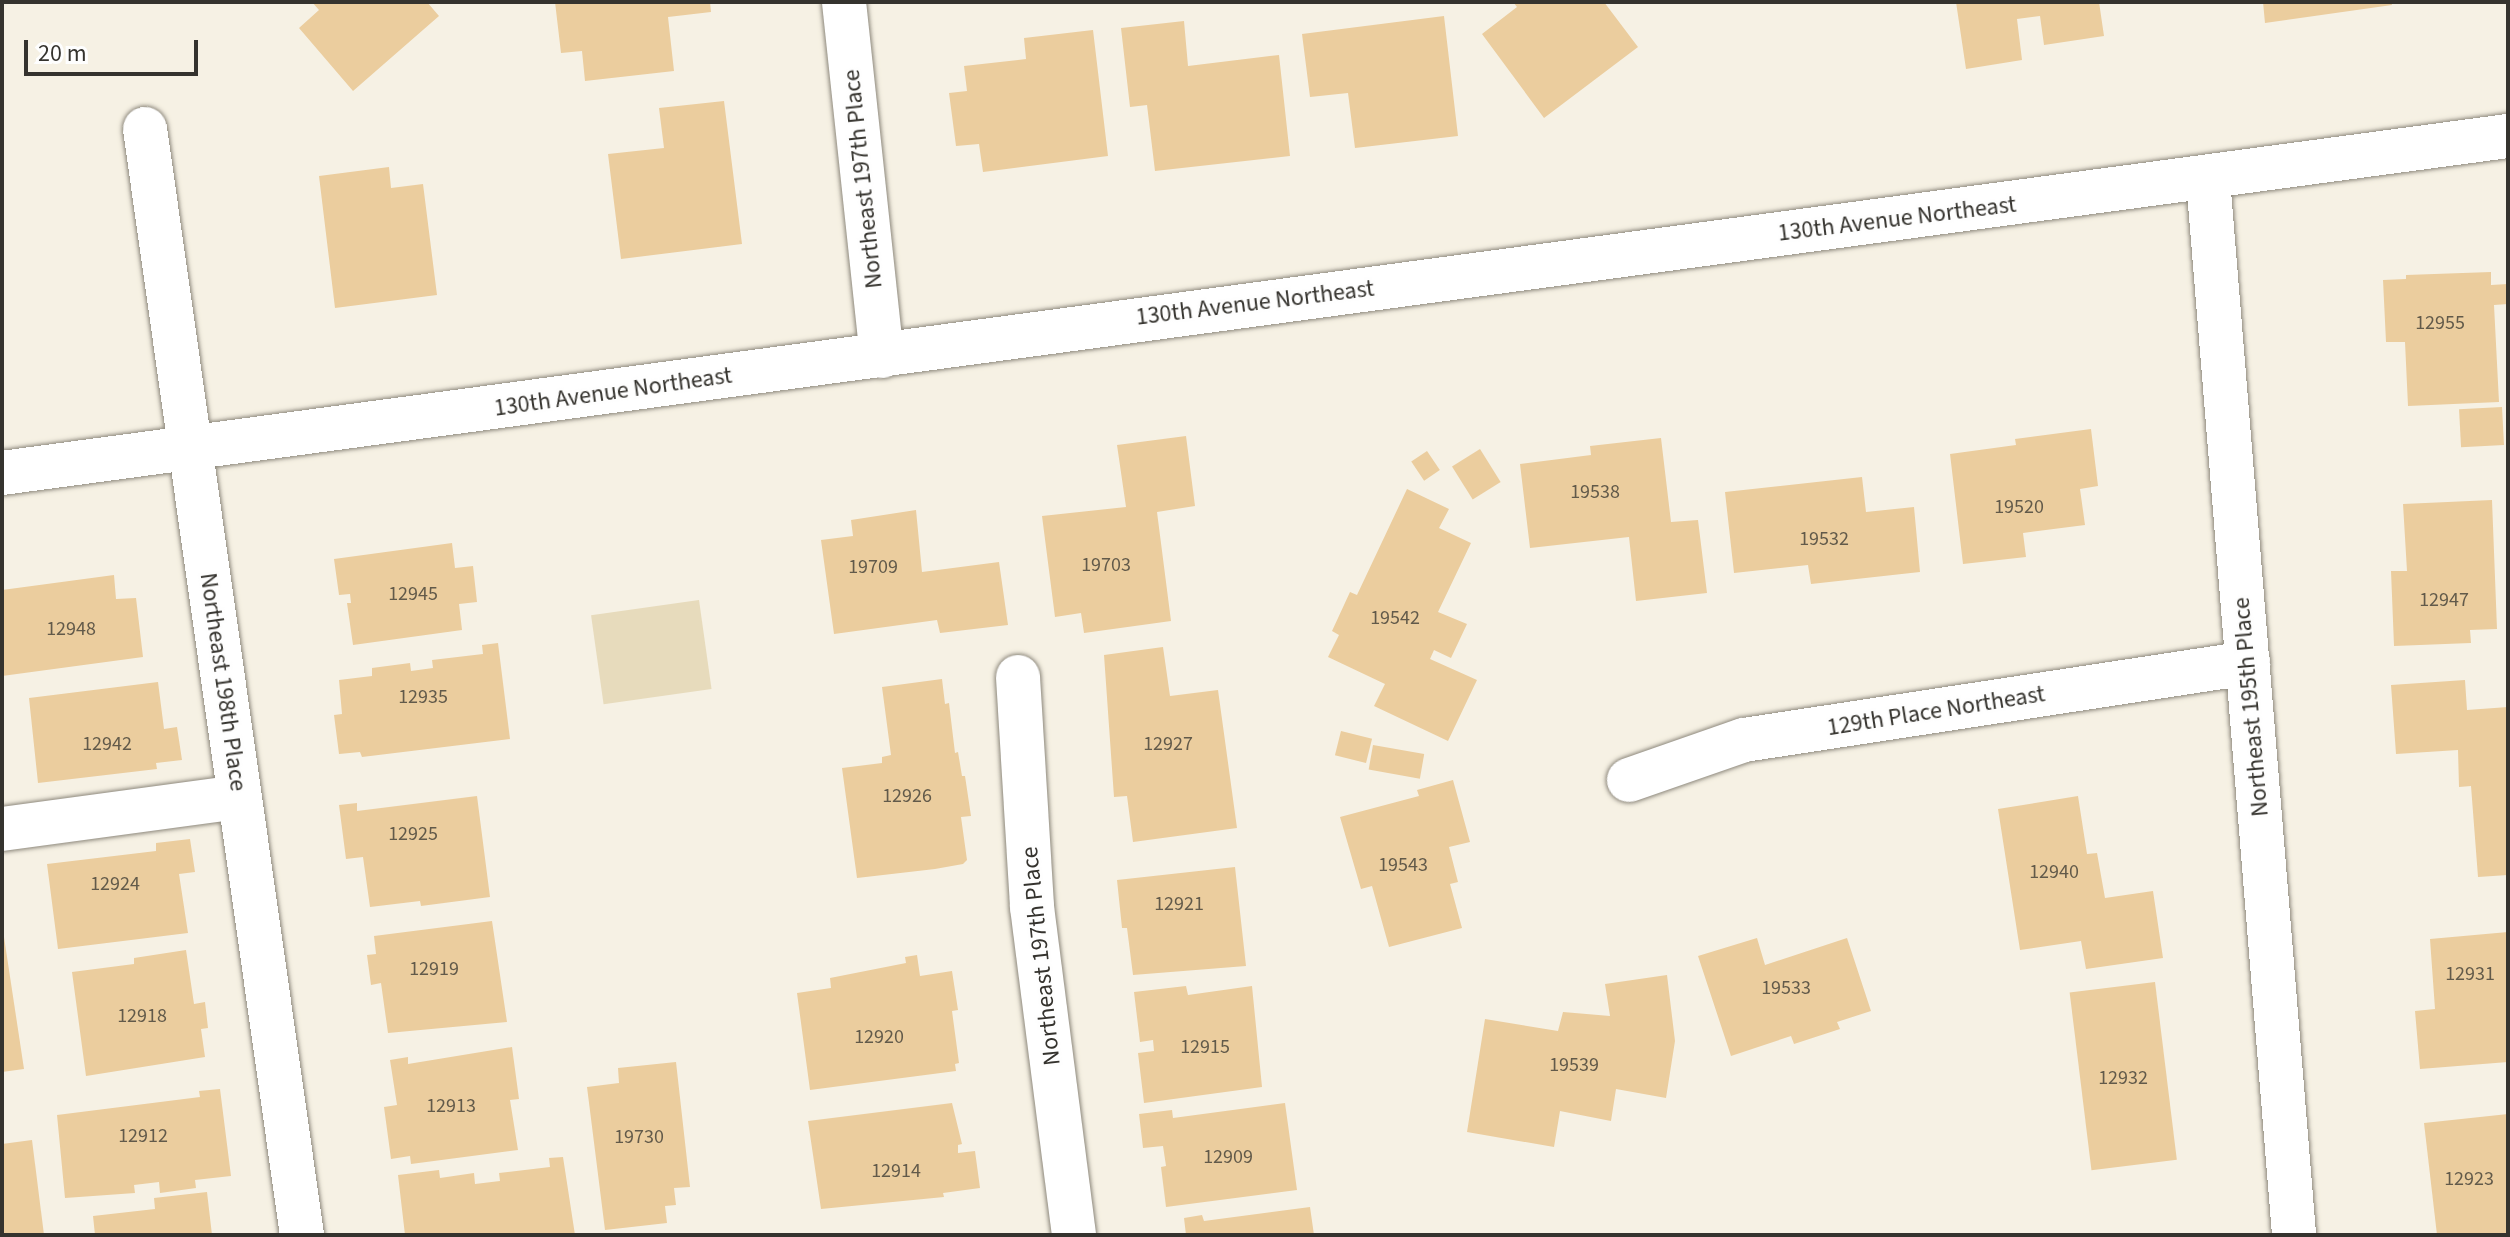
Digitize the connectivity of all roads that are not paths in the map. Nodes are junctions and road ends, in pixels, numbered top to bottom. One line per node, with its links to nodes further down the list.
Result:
1 (844, 2): 5 (street, Northeast 197th Place)
2 (145, 129): 6 (street, Northeast 198th Place)
3 (2508, 136): 4 (street, 130th Avenue Northeast)
4 (2208, 179): 5 (street, 130th Avenue Northeast); 8 (street, Northeast 195th Place)
5 (882, 356): 6 (street, 130th Avenue Northeast)
6 (190, 449): 7 (street, 130th Avenue Northeast); 11 (street, Northeast 198th Place)
7 (2, 473)
8 (2248, 663): 10 (street, 129th Place Northeast); 15 (street, Northeast 195th Place)
9 (1018, 677): 14 (street, Northeast 197th Place)
10 (1629, 780)
11 (239, 797): 12 (street); 13 (street, Northeast 198th Place)
12 (2, 829)
13 (302, 1235)
14 (1074, 1235)
15 (2294, 1235)

